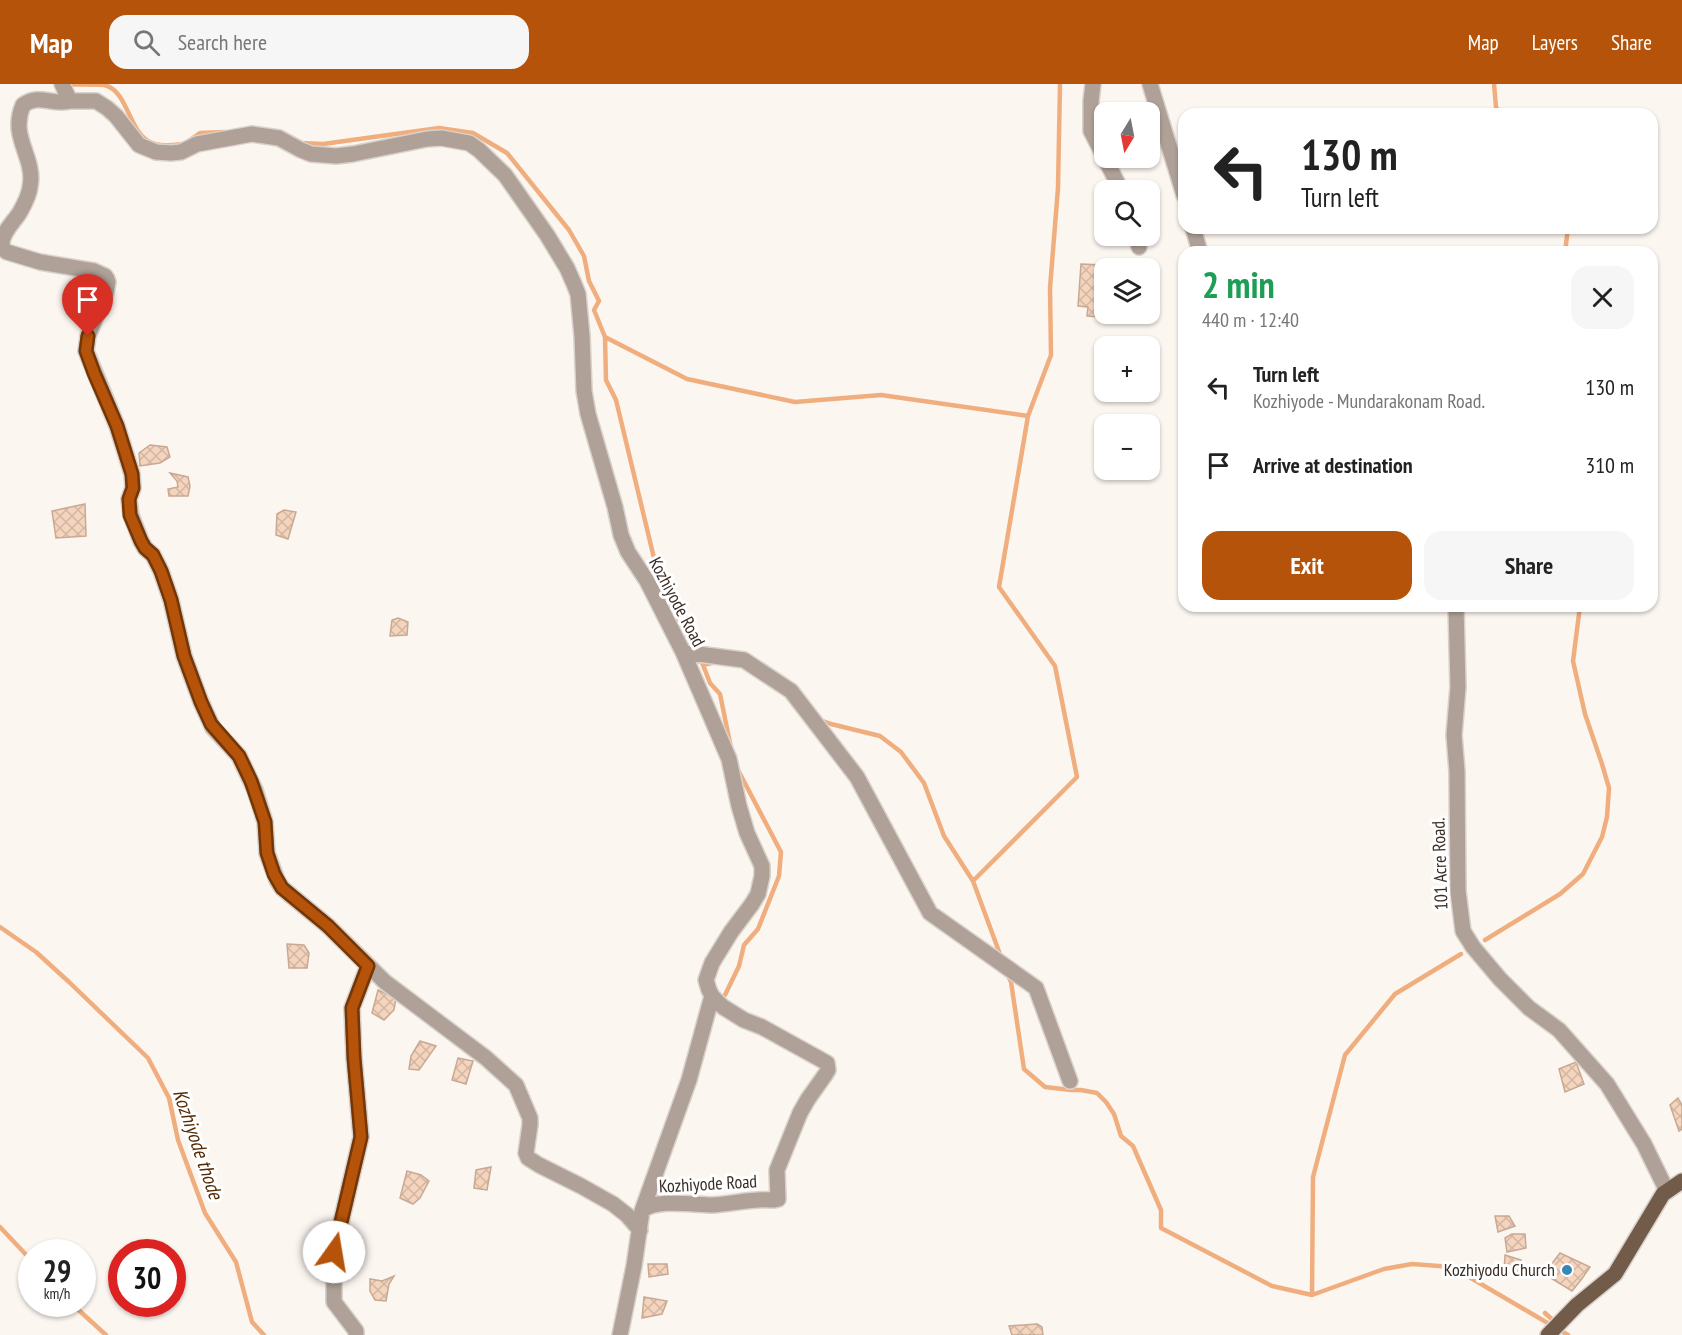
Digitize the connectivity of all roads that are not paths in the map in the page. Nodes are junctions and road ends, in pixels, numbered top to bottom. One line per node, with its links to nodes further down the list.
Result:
1 (1093, 84): 6 (street)
2 (1150, 84): 5 (street)
3 (62, 85): 4 (street)
4 (70, 101): 8 (street, Kozhiyode Road); 9 (street, Kozhiyode Road)
5 (1178, 175)
6 (1116, 180)
7 (1456, 612): 13 (street, 101 Acre Road.)
8 (683, 652): 10 (street, Kozhiyode Road); 11 (street)
9 (368, 966): 15 (street); 16 (street)
10 (712, 996): 14 (street); 14 (street, Kozhiyode Road)
11 (1070, 1081)
12 (1682, 1181): 13 (main road)
13 (1667, 1191): 18 (main road)
14 (642, 1211): 15 (street, Kozhiyode Road)
15 (640, 1230): 17 (street, Kozhiyode Road)
16 (356, 1335)
17 (620, 1335)
18 (1548, 1335)

